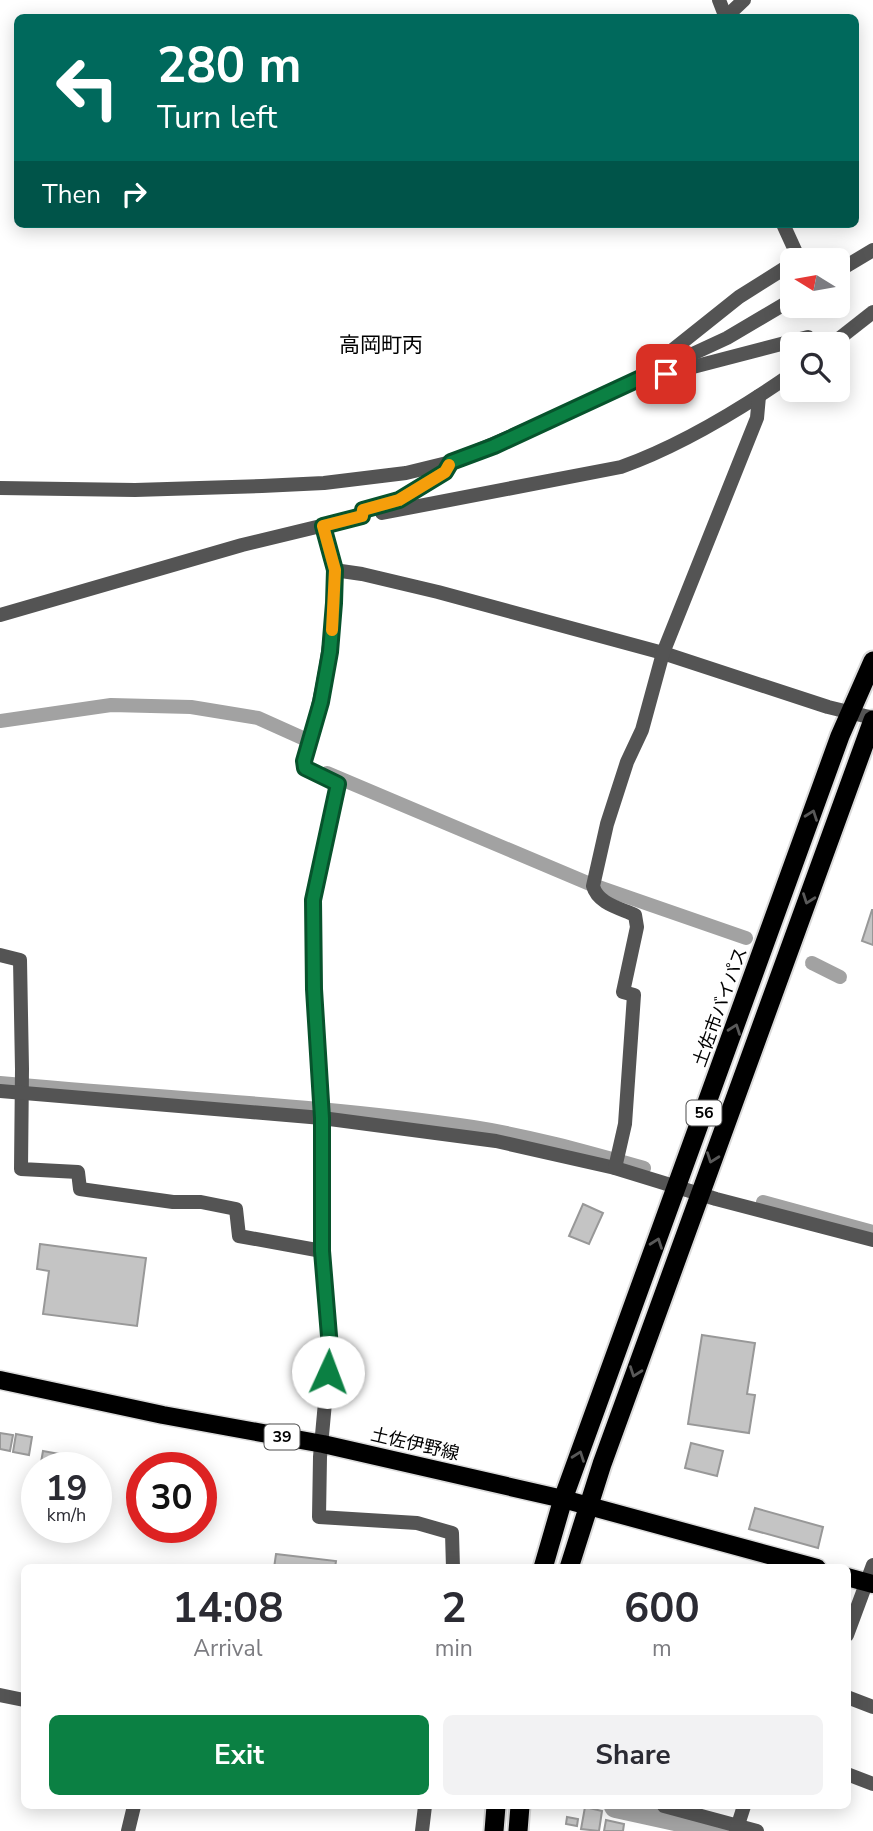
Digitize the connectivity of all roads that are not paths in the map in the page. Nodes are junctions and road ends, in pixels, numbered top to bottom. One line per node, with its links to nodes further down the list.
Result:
1 (744, 0): 2 (street)
2 (729, 14)
3 (785, 228): 4 (street)
4 (794, 248)
5 (873, 250): 6 (street)
6 (850, 264)
7 (780, 271): 12 (street)
8 (780, 307): 12 (street)
9 (871, 315): 10 (street)
10 (848, 332)
11 (780, 344): 12 (street)
12 (658, 370): 15 (street)
13 (780, 382): 14 (street)
14 (760, 396): 17 (street); 21 (street)
15 (451, 462): 16 (street); 17 (street)
16 (0, 488)
17 (362, 516): 18 (street)
18 (323, 526): 19 (street); 20 (street)
19 (335, 570): 21 (street); 28 (street)
20 (0, 615)
21 (663, 653): 23 (street); 29 (street)
22 (873, 661): 23 (highway, 土佐市バイパス / 56)
23 (850, 713): 24 (street); 30 (highway, 土佐市バイパス / 56, one-way to 23)
24 (873, 719): 31 (highway, 56, one-way to 31)
25 (0, 955): 26 (street)
26 (21, 1088): 27 (street); 28 (street); 33 (street)
27 (0, 1091)
28 (322, 1113): 29 (street); 33 (street)
29 (617, 1162): 30 (street)
30 (677, 1187): 31 (street); 36 (highway, 土佐市バイパス / 56, one-way to 30)
31 (699, 1194): 32 (street); 37 (highway, 56, one-way to 37)
32 (873, 1240)
33 (322, 1251): 35 (street)
34 (0, 1380): 35 (main road, 土佐伊野線 / 39)
35 (323, 1444): 36 (main road, 土佐伊野線 / 39); 38 (street)
36 (563, 1499): 37 (main road, 土佐伊野線 / 39); 39 (highway, 土佐市バイパス / 56)
37 (588, 1505): 40 (highway, 56); 41 (main road, 土佐伊野線 / 39)
38 (453, 1564)
39 (544, 1564)
40 (570, 1564)
41 (802, 1564)
42 (851, 1577): 43 (main road)
43 (871, 1577): 44 (street)
44 (851, 1625)
45 (0, 1695): 46 (street)
46 (21, 1699)
47 (851, 1699): 48 (street)
48 (873, 1707)
49 (851, 1776): 50 (street)
50 (873, 1784)
51 (133, 1809): 58 (street)
52 (425, 1809): 59 (street)
53 (496, 1809): 60 (highway)
54 (520, 1809): 61 (highway)
55 (674, 1809): 57 (street)
56 (743, 1809): 57 (street)
57 (737, 1828): 62 (street)
58 (128, 1831)
59 (422, 1831)
60 (494, 1831)
61 (518, 1831)
62 (757, 1831)

